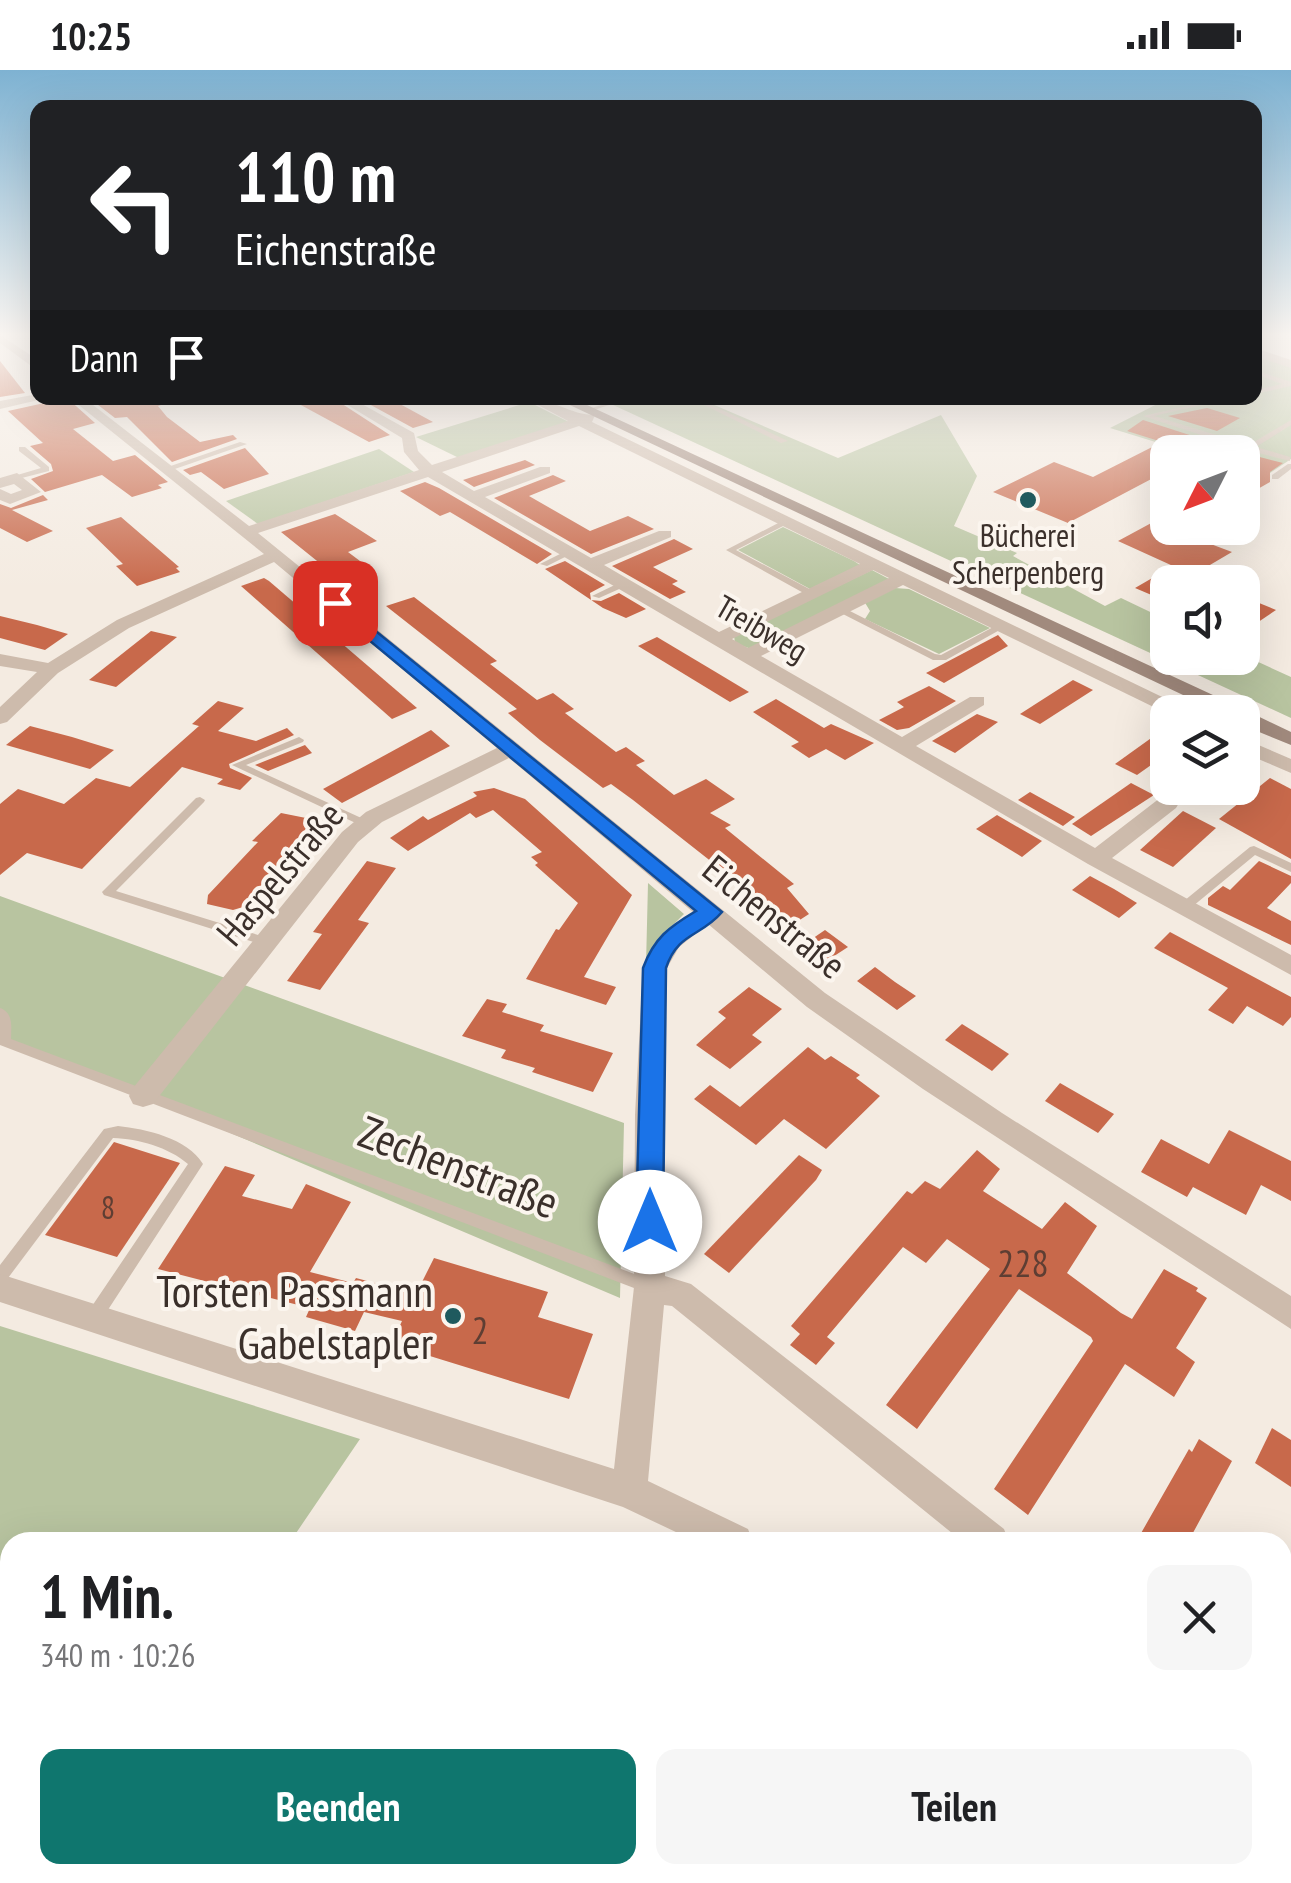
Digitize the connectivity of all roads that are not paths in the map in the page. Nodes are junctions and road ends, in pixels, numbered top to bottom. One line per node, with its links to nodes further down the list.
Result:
1 (104, 420): 16 (street, Eichenstraße)
2 (380, 420): 18 (street, Treibweg)
3 (580, 420): 18 (street)
4 (597, 420): 22 (street)
5 (598, 420): 40 (main road)
6 (739, 420): 10 (lane)
7 (1158, 420): 9 (lane)
8 (1291, 422): 11 (lane)
9 (1208, 435)
10 (784, 441)
11 (1260, 442)
12 (243, 444): 16 (lane)
13 (22, 449): 20 (lane)
14 (1260, 452): 15 (lane)
15 (1289, 463): 19 (lane)
16 (166, 468): 23 (street, Eichenstraße)
17 (545, 470): 21 (street)
18 (429, 472): 21 (street, Treibweg); 23 (street)
19 (1275, 477)
20 (4, 483)
21 (472, 496): 25 (street, Treibweg)
22 (787, 522): 28 (street); 32 (lane)
23 (246, 532): 26 (street, Eichenstraße)
24 (664, 534): 29 (street)
25 (569, 553): 27 (lane); 29 (street, Treibweg)
26 (276, 555): 39 (street); 48 (street, Eichenstraße)
27 (544, 564)
28 (872, 564): 30 (street); 32 (street)
29 (590, 566): 31 (street, Treibweg)
30 (901, 579): 34 (street); 35 (street)
31 (623, 584): 33 (lane); 36 (street, Treibweg)
32 (812, 594): 36 (street)
33 (596, 596)
34 (840, 609): 35 (lane); 37 (street)
35 (1000, 626): 41 (street)
36 (718, 640): 37 (street, Treibweg)
37 (747, 656): 47 (street, Treibweg)
38 (0, 660): 39 (street)
39 (51, 669): 43 (street)
40 (1197, 695)
41 (1150, 698)
42 (977, 700): 47 (street)
43 (0, 718)
44 (1260, 724): 45 (main road)
45 (1291, 739)
46 (299, 740): 53 (lane)
47 (901, 746): 54 (street, Treibweg)
48 (512, 749): 53 (street, Haspelstraße); 57 (street, Eichenstraße)
49 (1260, 752): 50 (street)
50 (1291, 767)
51 (200, 800): 58 (lane)
52 (1165, 805): 54 (street)
53 (366, 824): 58 (street, Haspelstraße)
54 (1096, 859): 56 (street, Treibweg)
55 (1291, 868): 56 (lane)
56 (1183, 908): 59 (street, Treibweg)
57 (711, 912): 64 (street); 66 (street, Eichenstraße)
58 (267, 942): 62 (street, Haspelstraße)
59 (1291, 966)
60 (0, 1013): 61 (lane, Zechenstraße)
61 (2, 1041): 62 (lane, Zechenstraße)
62 (143, 1096): 64 (lane, Zechenstraße)
63 (0, 1276): 67 (lane)
64 (650, 1287): 68 (street); 70 (street, Zechenstraße)
65 (0, 1288): 67 (street)
66 (1291, 1314)
67 (94, 1318): 68 (street)
68 (629, 1491): 69 (street)
69 (713, 1532)
70 (978, 1532)

